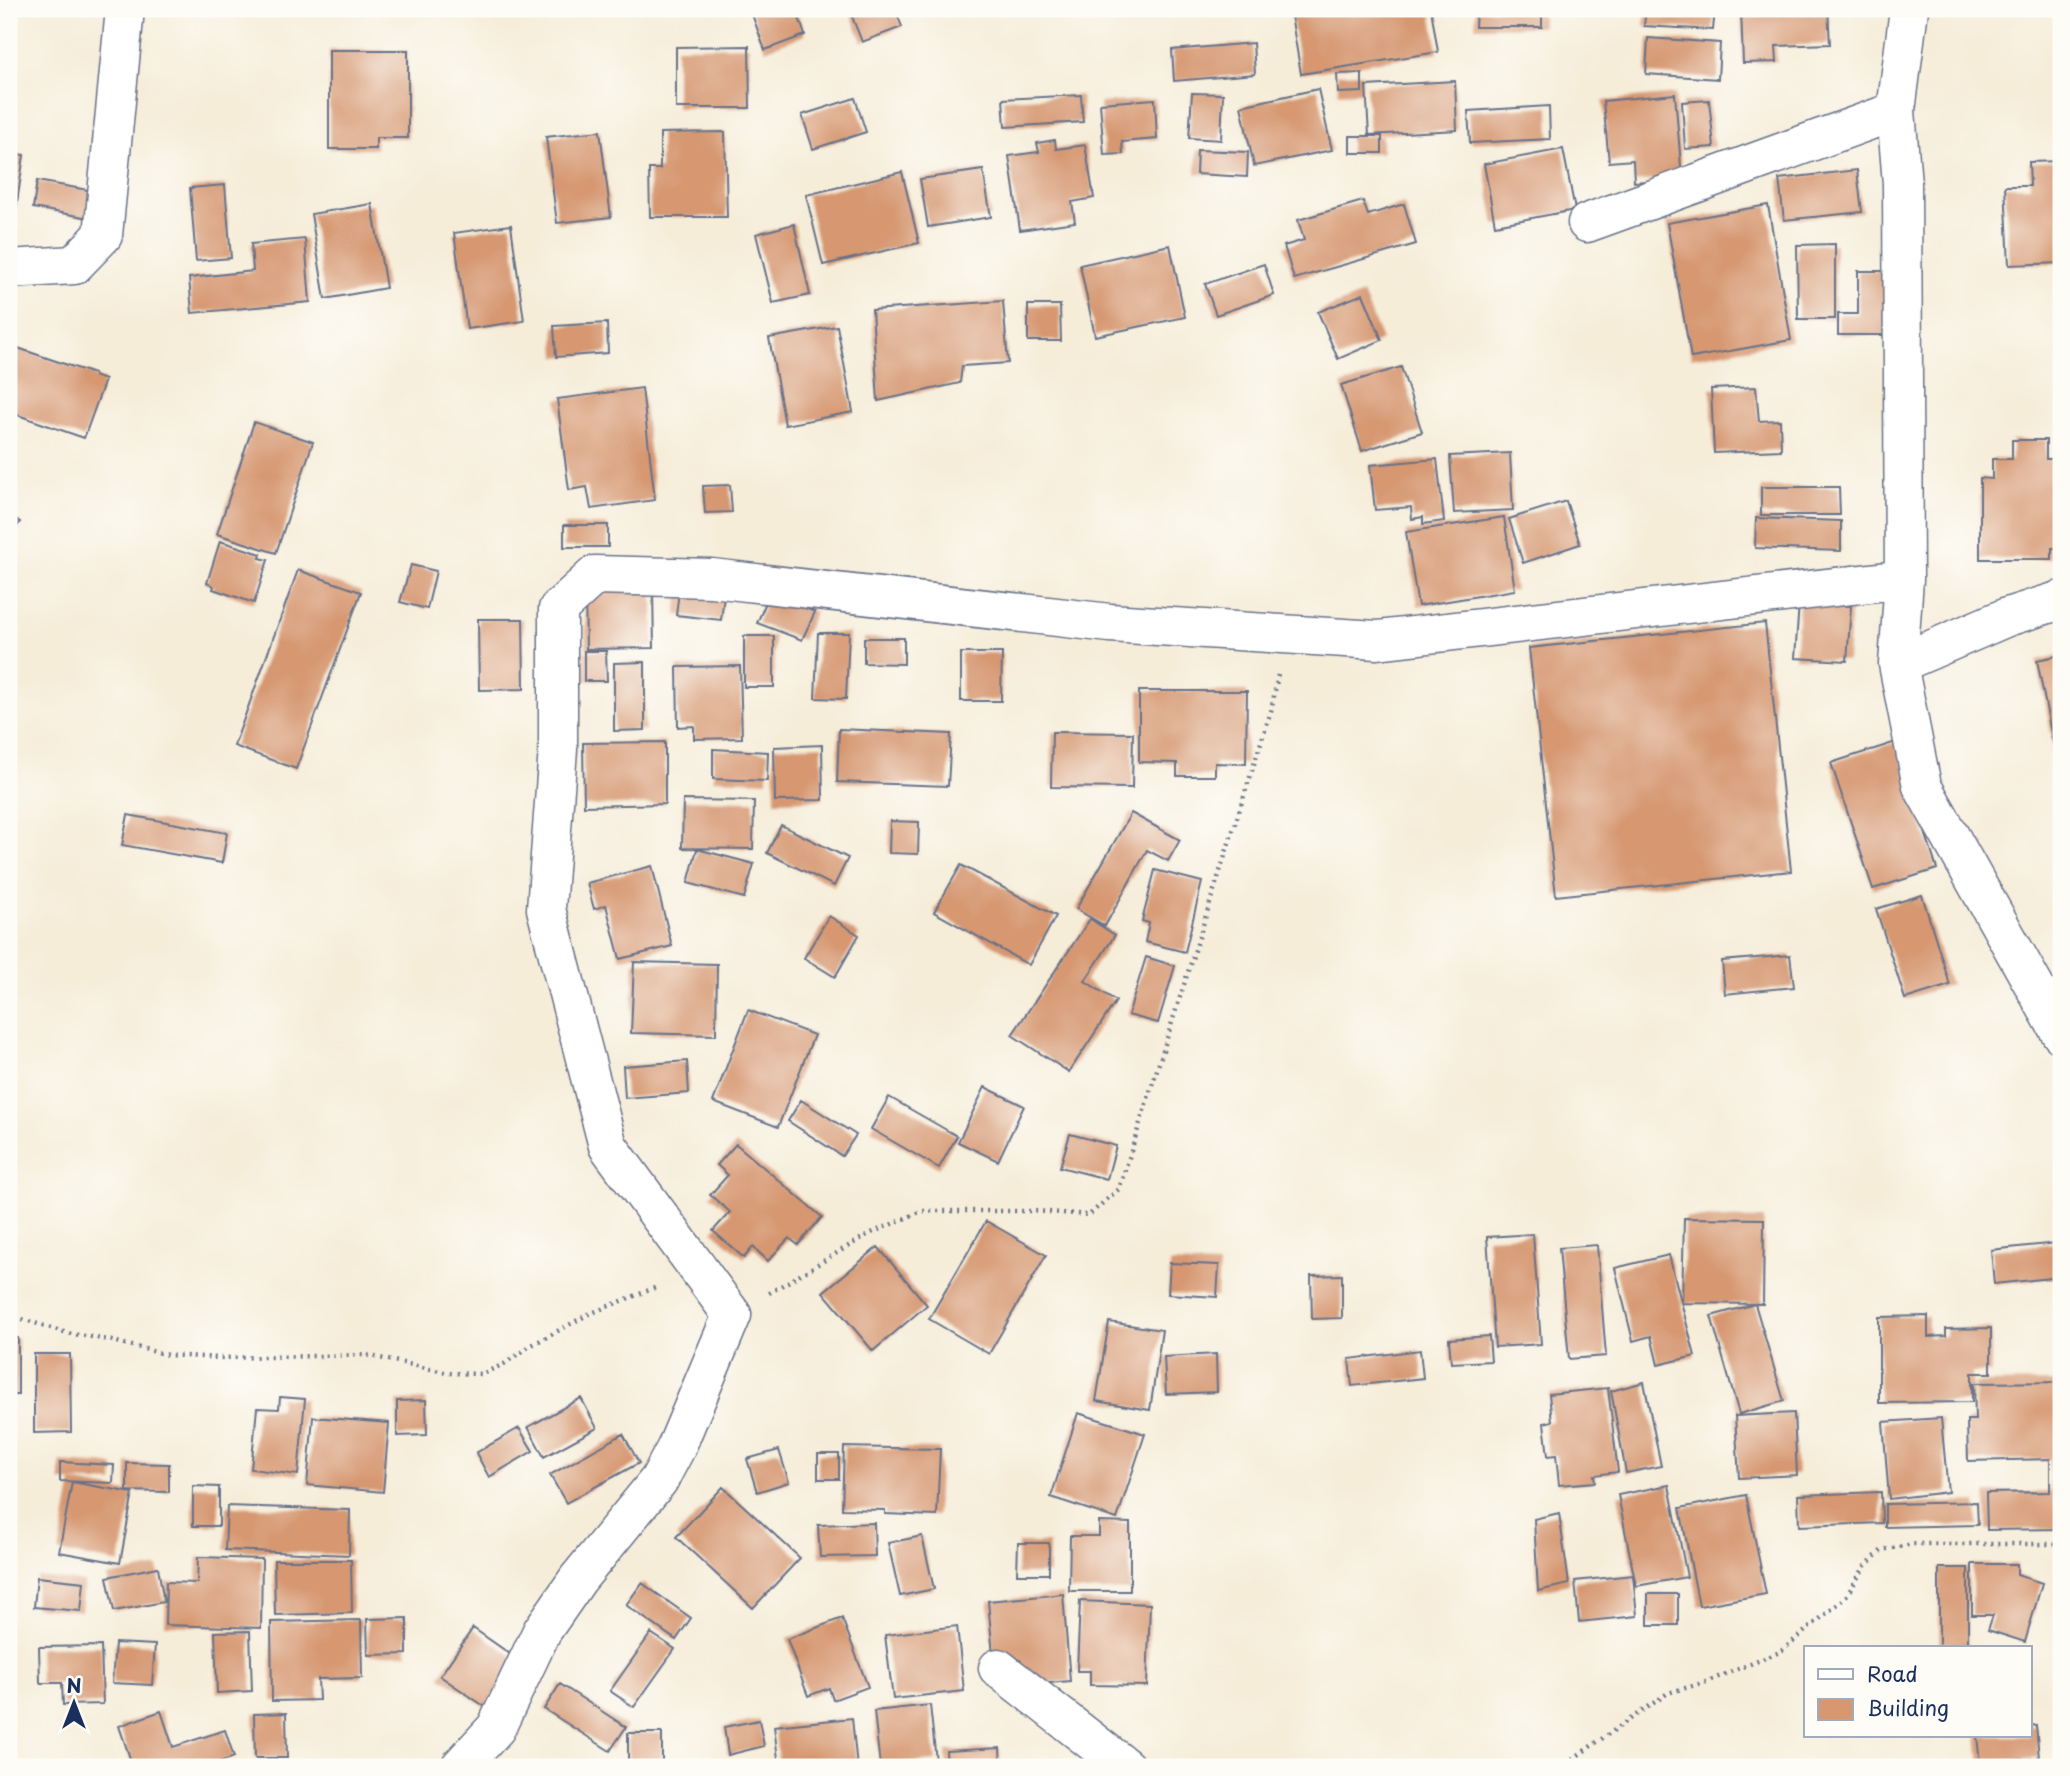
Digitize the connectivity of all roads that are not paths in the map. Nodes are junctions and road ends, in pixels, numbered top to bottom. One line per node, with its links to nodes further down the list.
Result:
1 (125, 9): 5 (street)
2 (1909, 9): 3 (street)
3 (1896, 111): 4 (street); 6 (street)
4 (1587, 223)
5 (9, 270)
6 (1904, 579): 8 (street); 11 (street)
7 (2061, 600): 8 (street)
8 (1898, 664): 9 (street)
9 (2061, 1034)
10 (998, 1668): 12 (street)
11 (460, 1767)
12 (1125, 1767)

